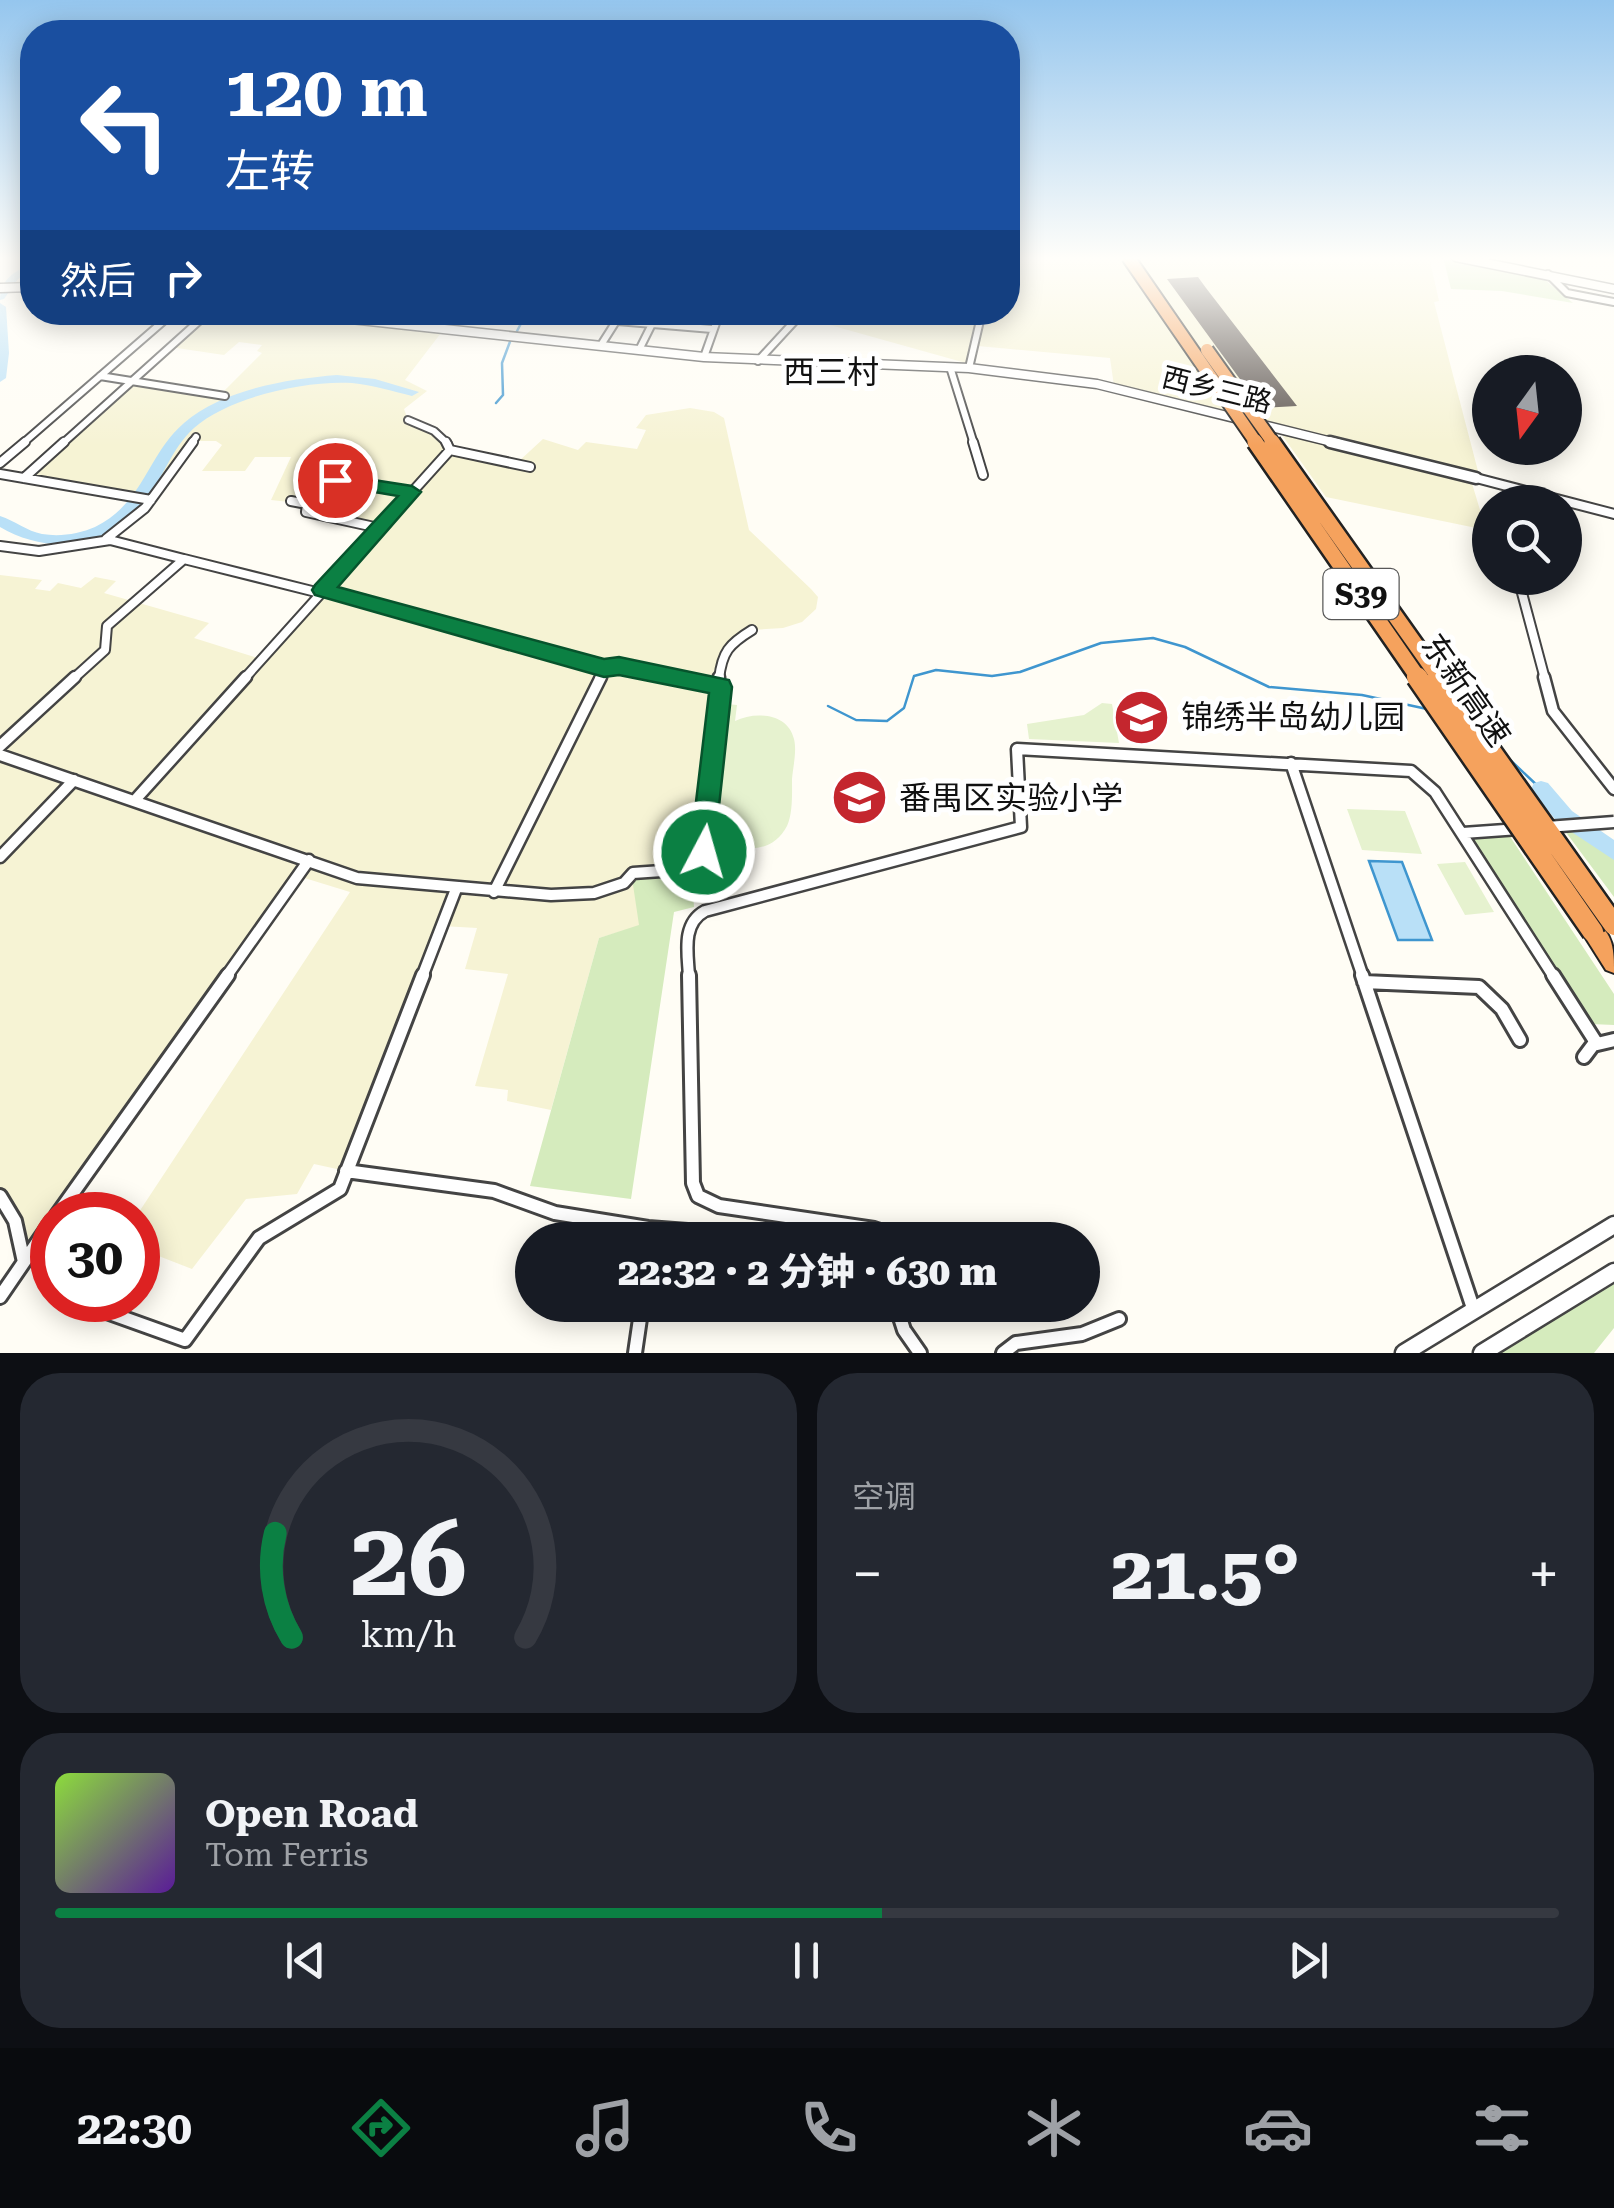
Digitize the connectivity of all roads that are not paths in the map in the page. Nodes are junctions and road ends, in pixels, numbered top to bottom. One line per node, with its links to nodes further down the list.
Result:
1 (1172, 320): 60 (highway, 东新高速 / S39, bridge)
2 (1185, 320): 59 (highway, 东新高速 / S39, bridge)
3 (159, 325): 19 (street)
4 (194, 325): 20 (street)
5 (415, 325): 13 (street, 西乡三路)
6 (614, 325): 13 (street)
7 (652, 325): 14 (street)
8 (665, 325): 12 (street)
9 (714, 325): 12 (street)
10 (791, 325): 16 (street)
11 (979, 325): 18 (street)
12 (712, 329): 15 (street)
13 (600, 345): 14 (street, 西乡三路)
14 (639, 350): 15 (street, 西乡三路)
15 (704, 357): 16 (street, 西乡三路)
16 (758, 361): 17 (street, 西乡三路)
17 (950, 367): 18 (street, 西乡三路); 28 (street)
18 (968, 368): 31 (street, 西乡三路)
19 (100, 376): 20 (street); 25 (street)
20 (133, 380): 21 (street); 29 (street)
21 (225, 396)
22 (408, 420): 24 (street)
23 (196, 437): 34 (street)
24 (450, 450): 26 (street); 33 (street)
25 (0, 463)
26 (530, 467)
27 (0, 474): 29 (street)
28 (983, 475)
29 (24, 478): 34 (street)
30 (312, 478): 33 (street)
31 (1476, 478): 32 (street)
32 (1502, 485)
33 (412, 492): 38 (street)
34 (151, 500): 39 (street)
35 (291, 500): 38 (street)
36 (1582, 506): 37 (street)
37 (1614, 514)
38 (380, 528): 42 (street)
39 (104, 540): 40 (street); 41 (street)
40 (0, 546)
41 (184, 559): 42 (street); 47 (street)
42 (322, 591): 45 (street); 52 (street)
43 (1522, 595): 51 (street)
44 (752, 630): 46 (street)
45 (604, 668): 46 (street); 58 (street)
46 (721, 687): 58 (street)
47 (0, 746)
48 (0, 755): 50 (street)
49 (1290, 763): 54 (street); 61 (street); 70 (street)
50 (74, 780): 52 (street); 55 (street)
51 (1614, 789)
52 (136, 799): 56 (street)
53 (1614, 822): 54 (street, bridge)
54 (1462, 833): 64 (street)
55 (0, 856)
56 (309, 860): 57 (street); 67 (street)
57 (456, 889): 58 (street); 66 (street)
58 (494, 892)
59 (1614, 925)
60 (1614, 962)
61 (1364, 982): 62 (street); 76 (street)
62 (1520, 1040)
63 (1614, 1040): 64 (street)
64 (1597, 1044): 65 (street)
65 (1584, 1056)
66 (346, 1171): 69 (street); 78 (street)
67 (73, 1192)
68 (0, 1196): 73 (street)
69 (597, 1222)
70 (827, 1222)
71 (1614, 1225): 76 (street)
72 (30, 1253): 73 (street)
73 (24, 1262): 75 (street)
74 (1614, 1272): 85 (street)
75 (0, 1297)
76 (1474, 1311): 84 (street)
77 (1119, 1320): 83 (street)
78 (136, 1322)
79 (640, 1322): 81 (street)
80 (901, 1322): 82 (street)
81 (636, 1353)
82 (920, 1353)
83 (1003, 1353)
84 (1404, 1353)
85 (1482, 1353)

